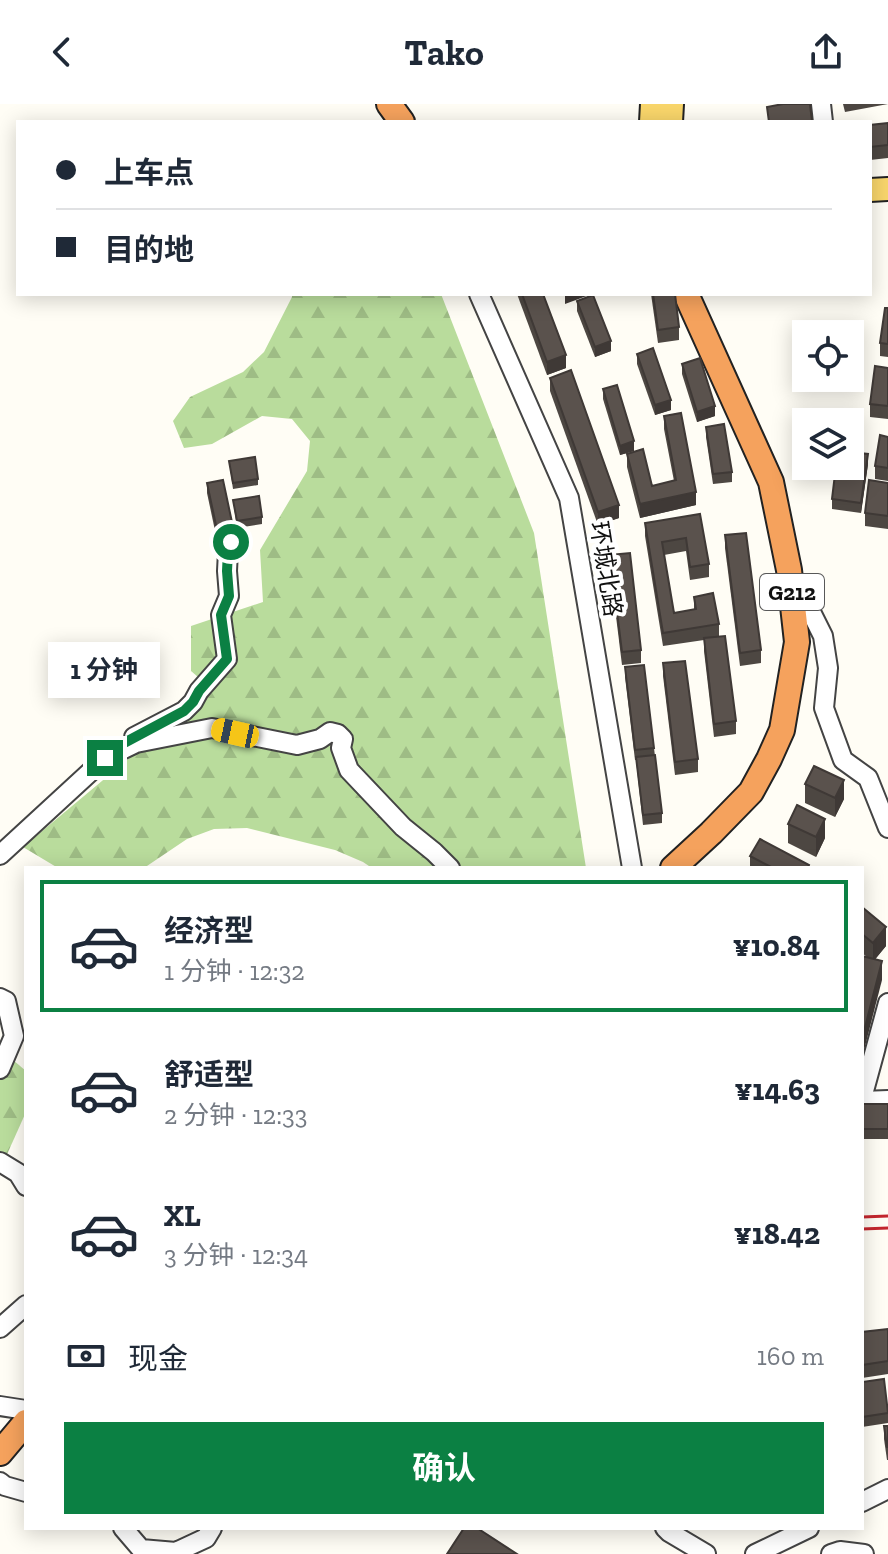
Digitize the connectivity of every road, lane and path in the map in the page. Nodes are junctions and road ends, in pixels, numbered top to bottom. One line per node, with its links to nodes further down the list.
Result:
1 (480, 296): 9 (street, 环城北路)
2 (687, 296): 4 (highway, G212)
3 (231, 542): 5 (street)
4 (792, 591): 6 (street); 10 (highway, G212)
5 (105, 758): 7 (street); 8 (street)
6 (888, 828)
7 (0, 855)
8 (448, 866)
9 (632, 866)
10 (675, 866)
11 (0, 998): 13 (street)
12 (888, 1003): 14 (street)
13 (0, 1069)
14 (864, 1092)
15 (864, 1099): 16 (street)
16 (888, 1100)
17 (0, 1162): 18 (street)
18 (24, 1183)
19 (24, 1307): 20 (street)
20 (0, 1328)
21 (0, 1406): 22 (street)
22 (24, 1410)
23 (24, 1424): 24 (highway)
24 (0, 1453)
25 (0, 1482): 27 (street)
26 (888, 1489): 28 (street)
27 (24, 1491)
28 (864, 1501)
29 (125, 1530): 30 (street)
30 (211, 1530)
31 (667, 1530): 33 (street)
32 (805, 1530): 34 (street)
33 (706, 1554)
34 (755, 1554)
35 (831, 1554): 36 (street)
36 (864, 1554)

